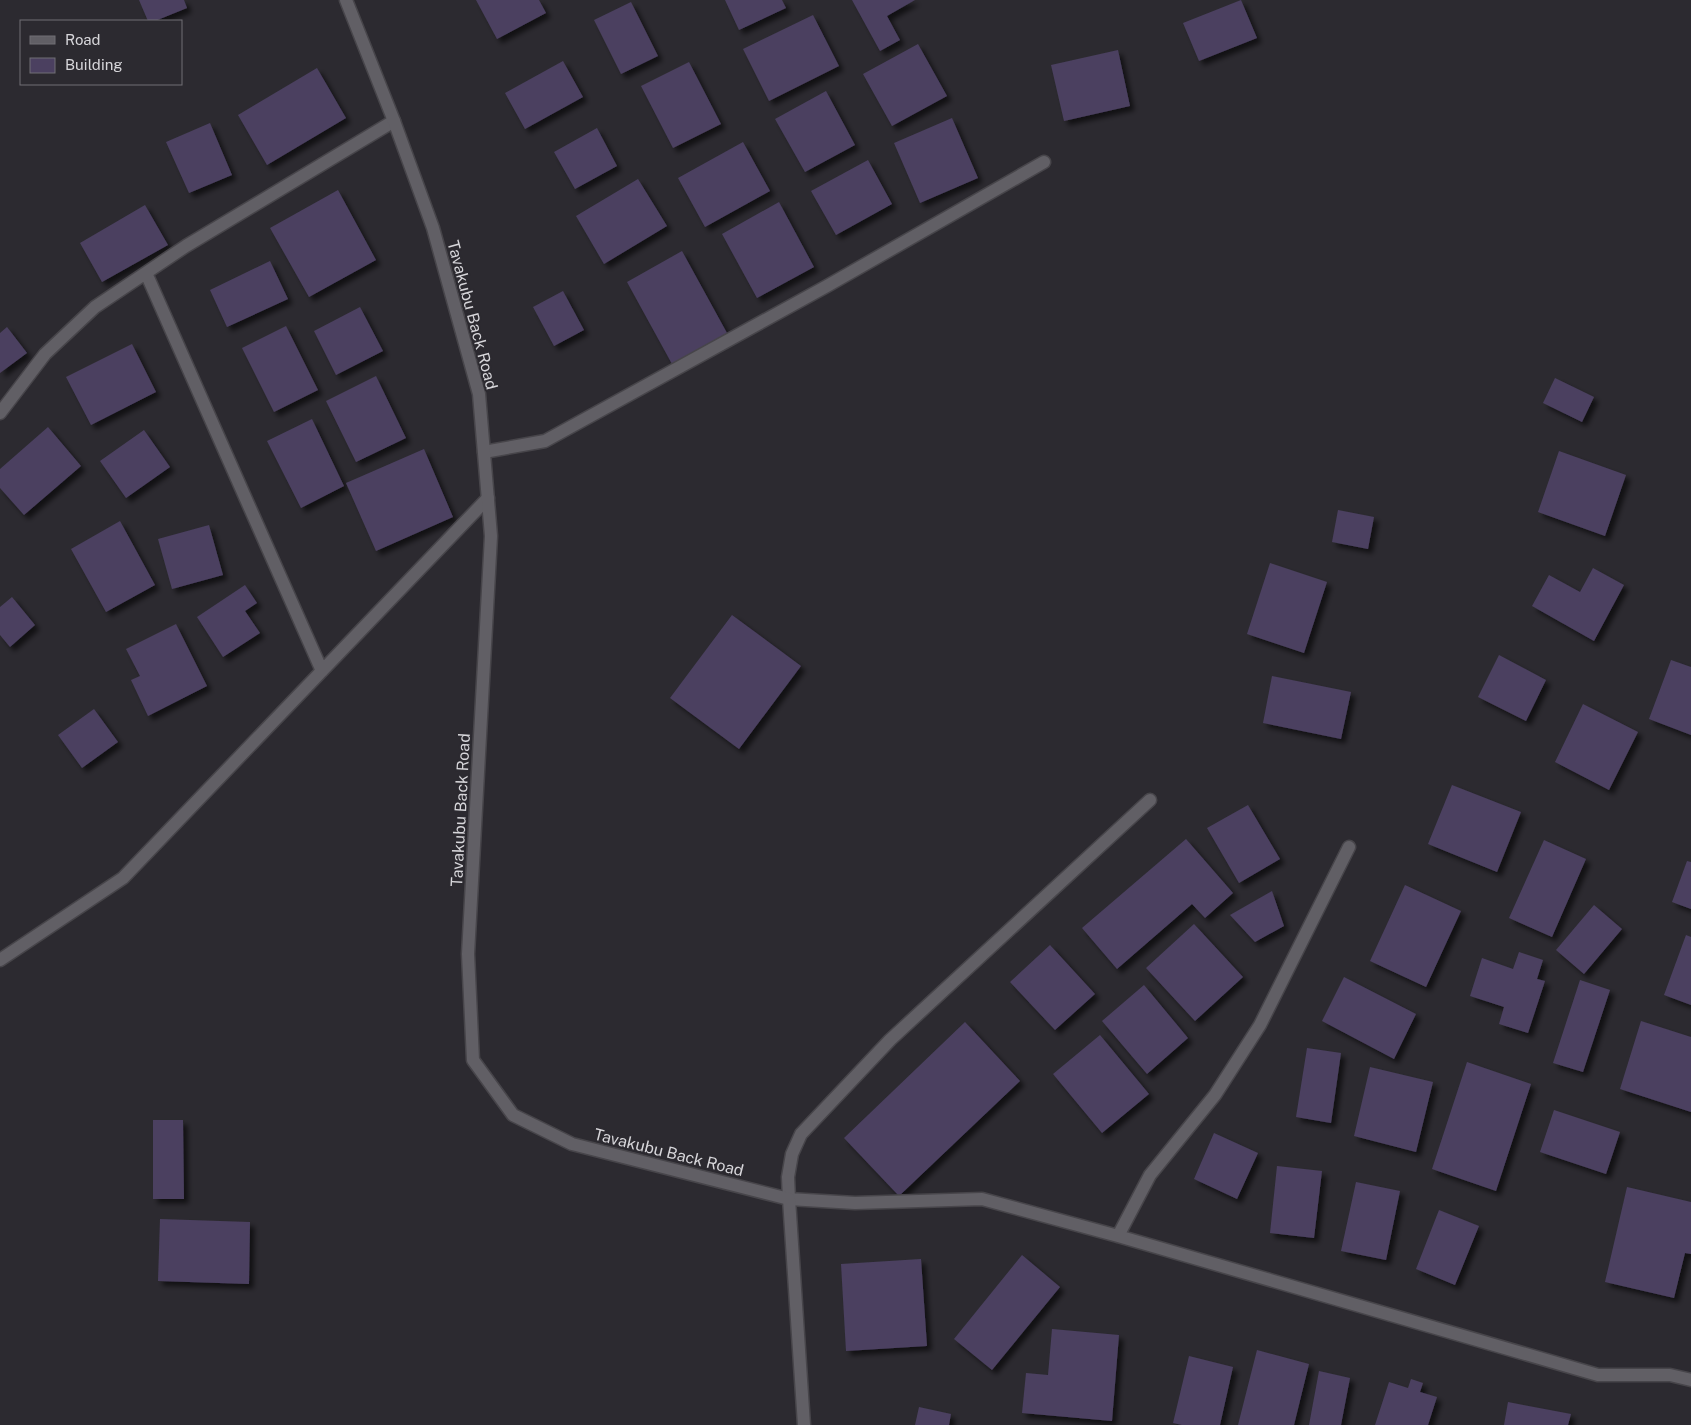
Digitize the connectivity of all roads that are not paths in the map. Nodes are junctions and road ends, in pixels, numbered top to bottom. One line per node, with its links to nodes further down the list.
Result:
1 (346, 0): 2 (street, Tavakubu Back Road)
2 (394, 121): 4 (street); 6 (street, Tavakubu Back Road)
3 (1044, 162): 6 (street)
4 (146, 273): 5 (street); 8 (street)
5 (0, 413)
6 (484, 452): 7 (street, Tavakubu Back Road)
7 (488, 498): 8 (street); 12 (street, Tavakubu Back Road)
8 (322, 670): 11 (street)
9 (1150, 800): 12 (street)
10 (1349, 847): 13 (street)
11 (0, 960)
12 (789, 1199): 13 (street, Tavakubu Back Road); 15 (street)
13 (1118, 1236): 14 (street, Tavakubu Back Road)
14 (1691, 1380)
15 (804, 1425)

